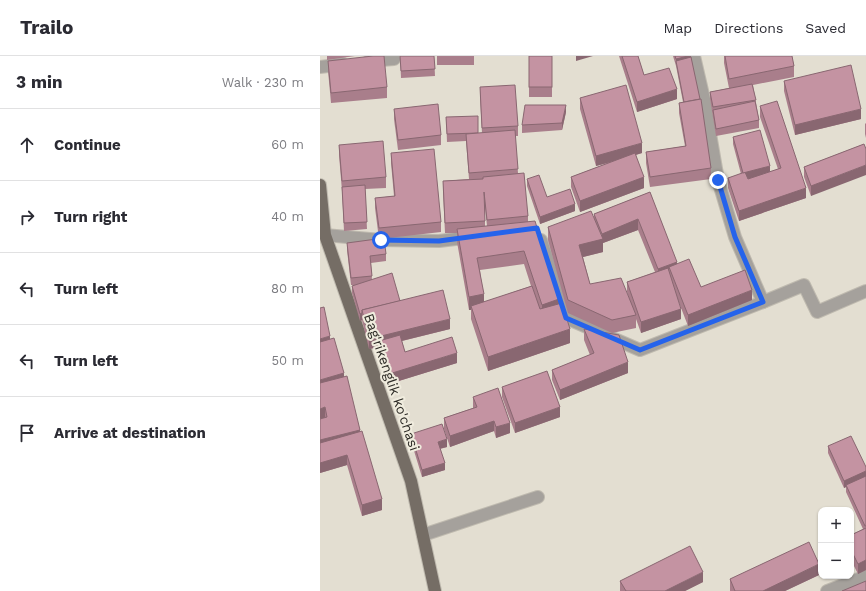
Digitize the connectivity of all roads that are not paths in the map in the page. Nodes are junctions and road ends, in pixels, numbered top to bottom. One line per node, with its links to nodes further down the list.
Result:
1 (694, 56): 9 (street)
2 (394, 59): 3 (street)
3 (320, 67)
4 (320, 185): 5 (main road, Bag'rikenglik ko'chasi)
5 (323, 227): 7 (street); 11 (main road, Bag'rikenglik ko'chasi)
6 (537, 228): 9 (street)
7 (484, 235)
8 (866, 291): 9 (street)
9 (763, 302)
10 (538, 497): 11 (street)
11 (423, 535): 13 (main road, Bag'rikenglik ko'chasi)
12 (866, 576): 14 (street)
13 (435, 591)
14 (827, 591)

